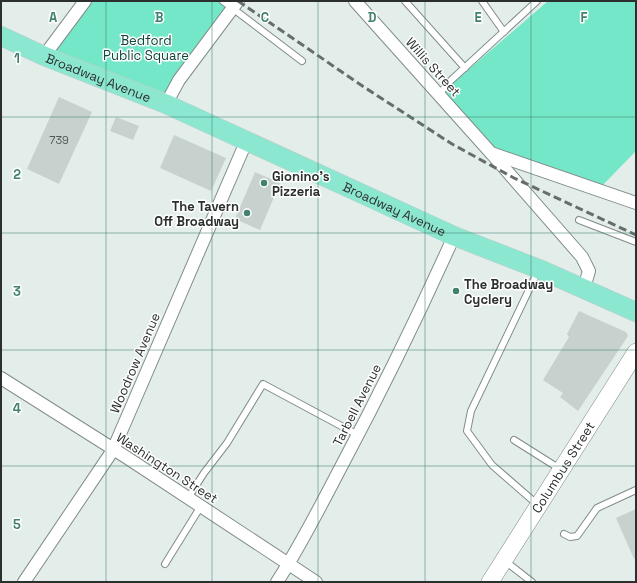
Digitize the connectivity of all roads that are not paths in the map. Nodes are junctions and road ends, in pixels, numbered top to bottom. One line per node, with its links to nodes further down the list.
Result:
1 (84, 1): 9 (street)
2 (355, 1): 12 (street, Willis Street)
3 (405, 1): 11 (lane)
4 (482, 1): 7 (lane)
5 (537, 1): 7 (lane)
6 (231, 3): 10 (lane); 13 (street)
7 (504, 32): 11 (lane)
8 (1, 36): 9 (main road, Broadway Avenue)
9 (44, 56): 13 (main road, Broadway Avenue)
10 (302, 61)
11 (465, 68): 12 (lane)
12 (439, 95): 15 (street, Willis Street)
13 (166, 104): 14 (main road, Broadway Avenue)
14 (246, 142): 18 (main road, Broadway Avenue); 27 (street, Woodrow Avenue)
15 (491, 152): 16 (street, Willis Street); 21 (street, Willis Street)
16 (636, 203)
17 (579, 220): 19 (lane)
18 (454, 236): 20 (main road, Broadway Avenue); 25 (street, Tarbell Avenue)
19 (636, 242)
20 (539, 269): 21 (main road, Broadway Avenue); 32 (lane)
21 (584, 288): 22 (main road, Broadway Avenue)
22 (636, 312)
23 (636, 352): 28 (street, Columbus Street)
24 (1, 378): 27 (street, Washington Street)
25 (358, 435): 30 (lane); 35 (street, Tarbell Avenue)
26 (514, 440): 28 (lane)
27 (113, 450): 30 (street, Washington Street); 37 (street, Woodrow Avenue)
28 (562, 470): 32 (street, Columbus Street)
29 (636, 490): 33 (lane)
30 (188, 498): 31 (street, Washington Street)
31 (201, 506): 35 (street, Washington Street); 36 (lane)
32 (539, 506): 34 (street, Columbus Street)
33 (564, 534)
34 (505, 561): 40 (street, Columbus Street); 41 (lane)
35 (289, 563): 38 (street, Tarbell Avenue); 39 (street, Washington Street)
36 (165, 564)
37 (24, 582)
38 (277, 582)
39 (316, 582)
40 (490, 582)
41 (532, 582)

